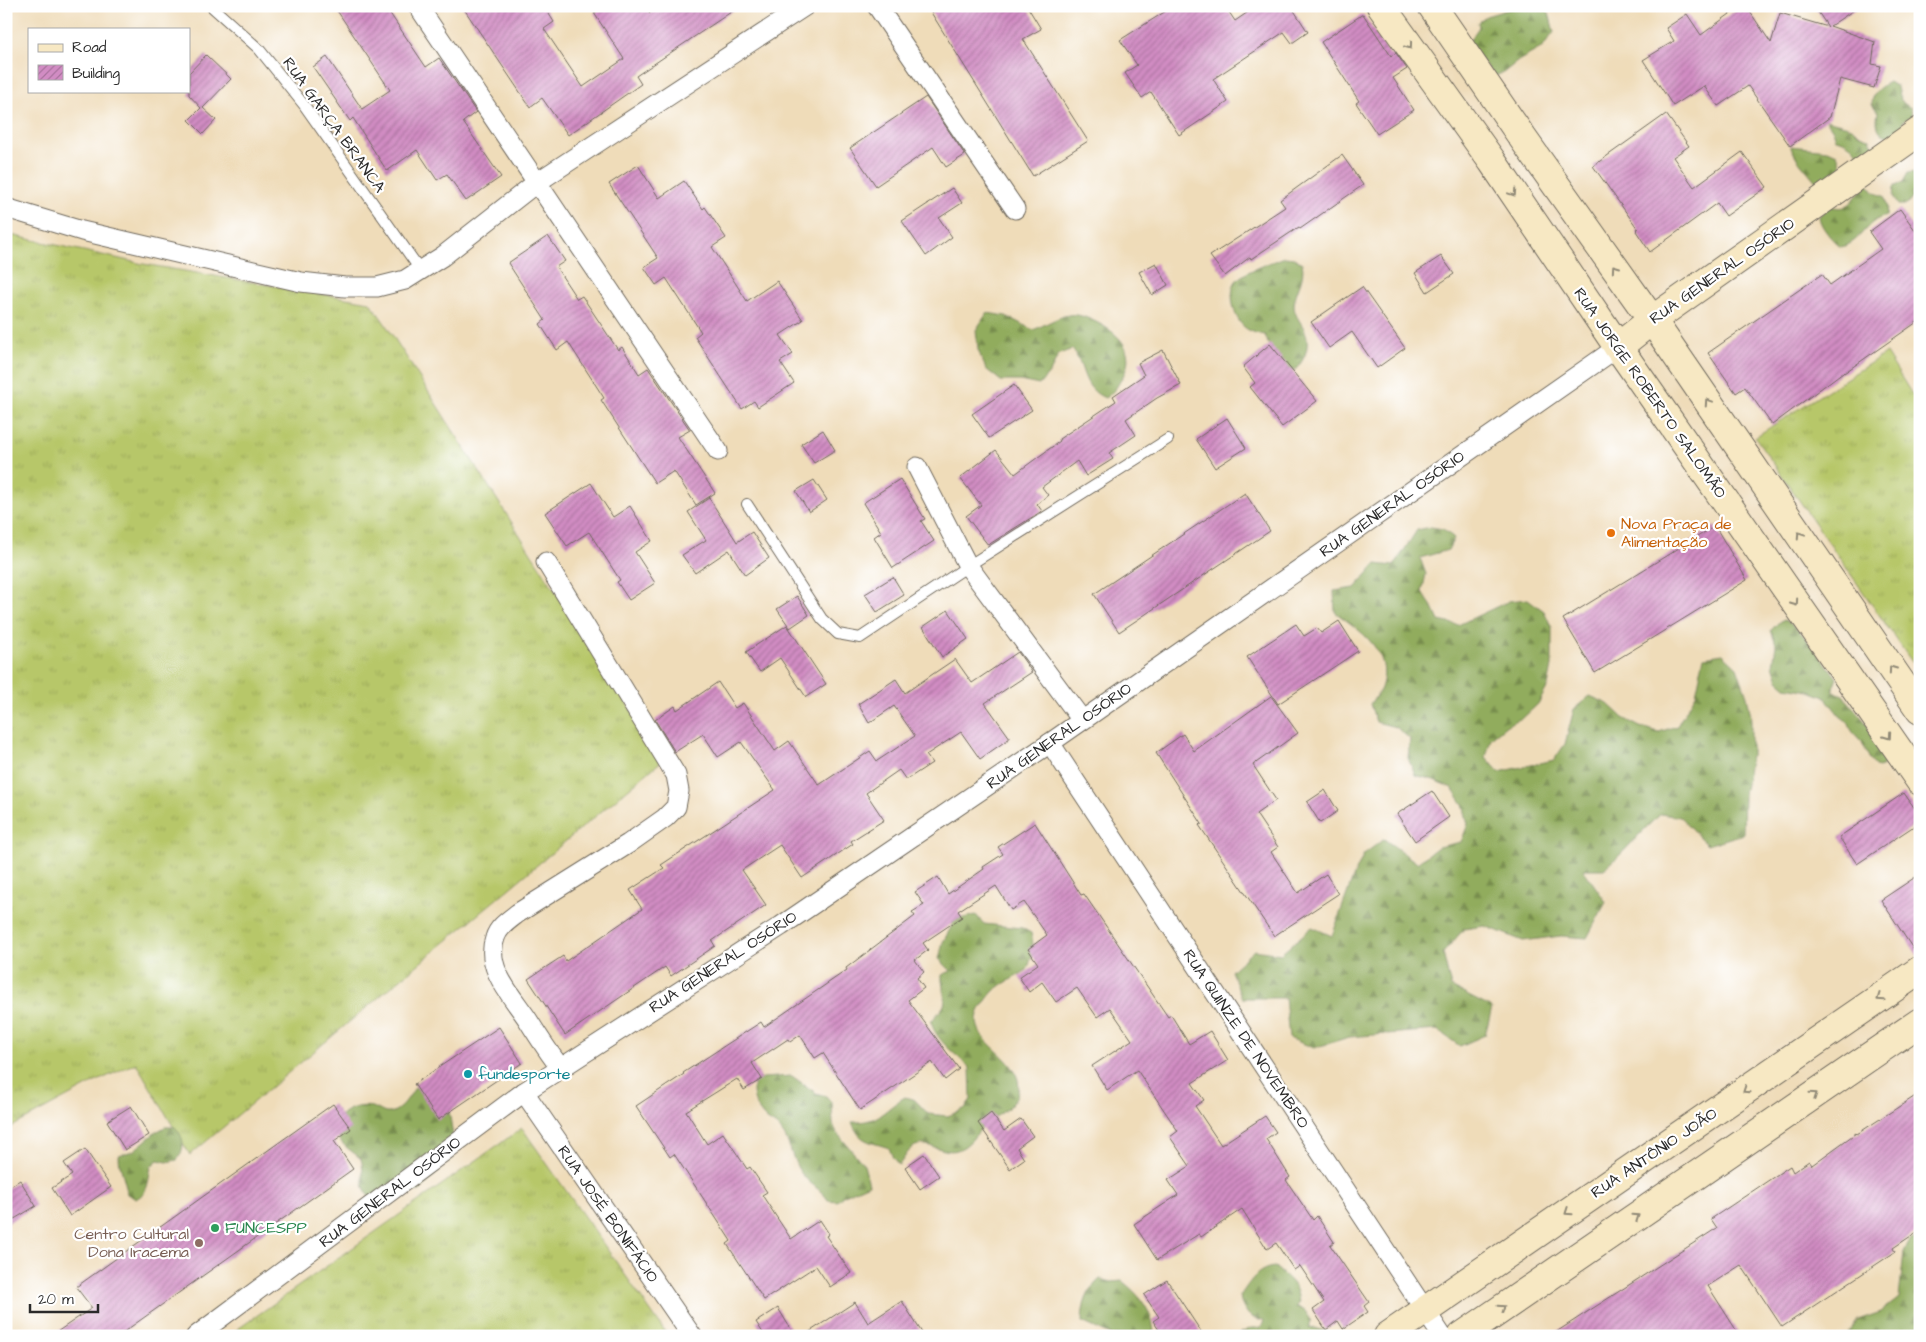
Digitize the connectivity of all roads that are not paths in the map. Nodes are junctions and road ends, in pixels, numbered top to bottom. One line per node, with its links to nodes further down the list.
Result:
1 (211, 6): 13 (lane, RUA GARÇA BRANCA)
2 (418, 6): 10 (street)
3 (805, 6): 10 (street)
4 (878, 6): 12 (street)
5 (1381, 6): 9 (main road, RUA JORGE ROBERTO SALOMÃO, one-way to 9)
6 (1432, 6): 8 (main road)
7 (1920, 131): 14 (main road, RUA GENERAL OSÓRIO)
8 (1524, 140): 9 (main road); 14 (main road, one-way to 8)
9 (1492, 161): 15 (main road, RUA JORGE ROBERTO SALOMÃO, one-way to 15)
10 (536, 183): 13 (street); 17 (street)
11 (6, 208): 13 (street)
12 (1015, 209)
13 (421, 271)
14 (1652, 320): 15 (main road, RUA GENERAL OSÓRIO); 22 (main road, one-way to 14)
15 (1618, 347): 23 (street, RUA GENERAL OSÓRIO); 25 (main road, RUA JORGE ROBERTO SALOMÃO, one-way to 25)
16 (1168, 439): 21 (lane)
17 (718, 451)
18 (917, 467): 21 (street)
19 (748, 504): 21 (lane)
20 (546, 562): 30 (street)
21 (968, 566): 23 (street)
22 (1920, 710)
23 (1082, 720): 24 (street, RUA GENERAL OSÓRIO)
24 (1050, 743): 30 (street, RUA GENERAL OSÓRIO); 32 (street, RUA QUINZE DE NOVEMBRO)
25 (1920, 781)
26 (1920, 970): 27 (main road, RUA ANTÔNIO JOÃO, one-way to 27)
27 (1849, 1019): 29 (main road); 32 (main road, RUA ANTÔNIO JOÃO, one-way to 32)
28 (1920, 1022): 29 (main road)
29 (1874, 1054): 37 (main road, one-way to 29)
30 (560, 1067): 31 (street, RUA GENERAL OSÓRIO)
31 (524, 1092): 33 (street, RUA GENERAL OSÓRIO); 34 (street, RUA JOSÉ BONIFÁCIO)
32 (1426, 1309): 35 (main road, RUA ANTÔNIO JOÃO); 36 (street, RUA QUINZE DE NOVEMBRO)
33 (196, 1336)
34 (692, 1336)
35 (1388, 1336)
36 (1442, 1336)
37 (1462, 1336)

